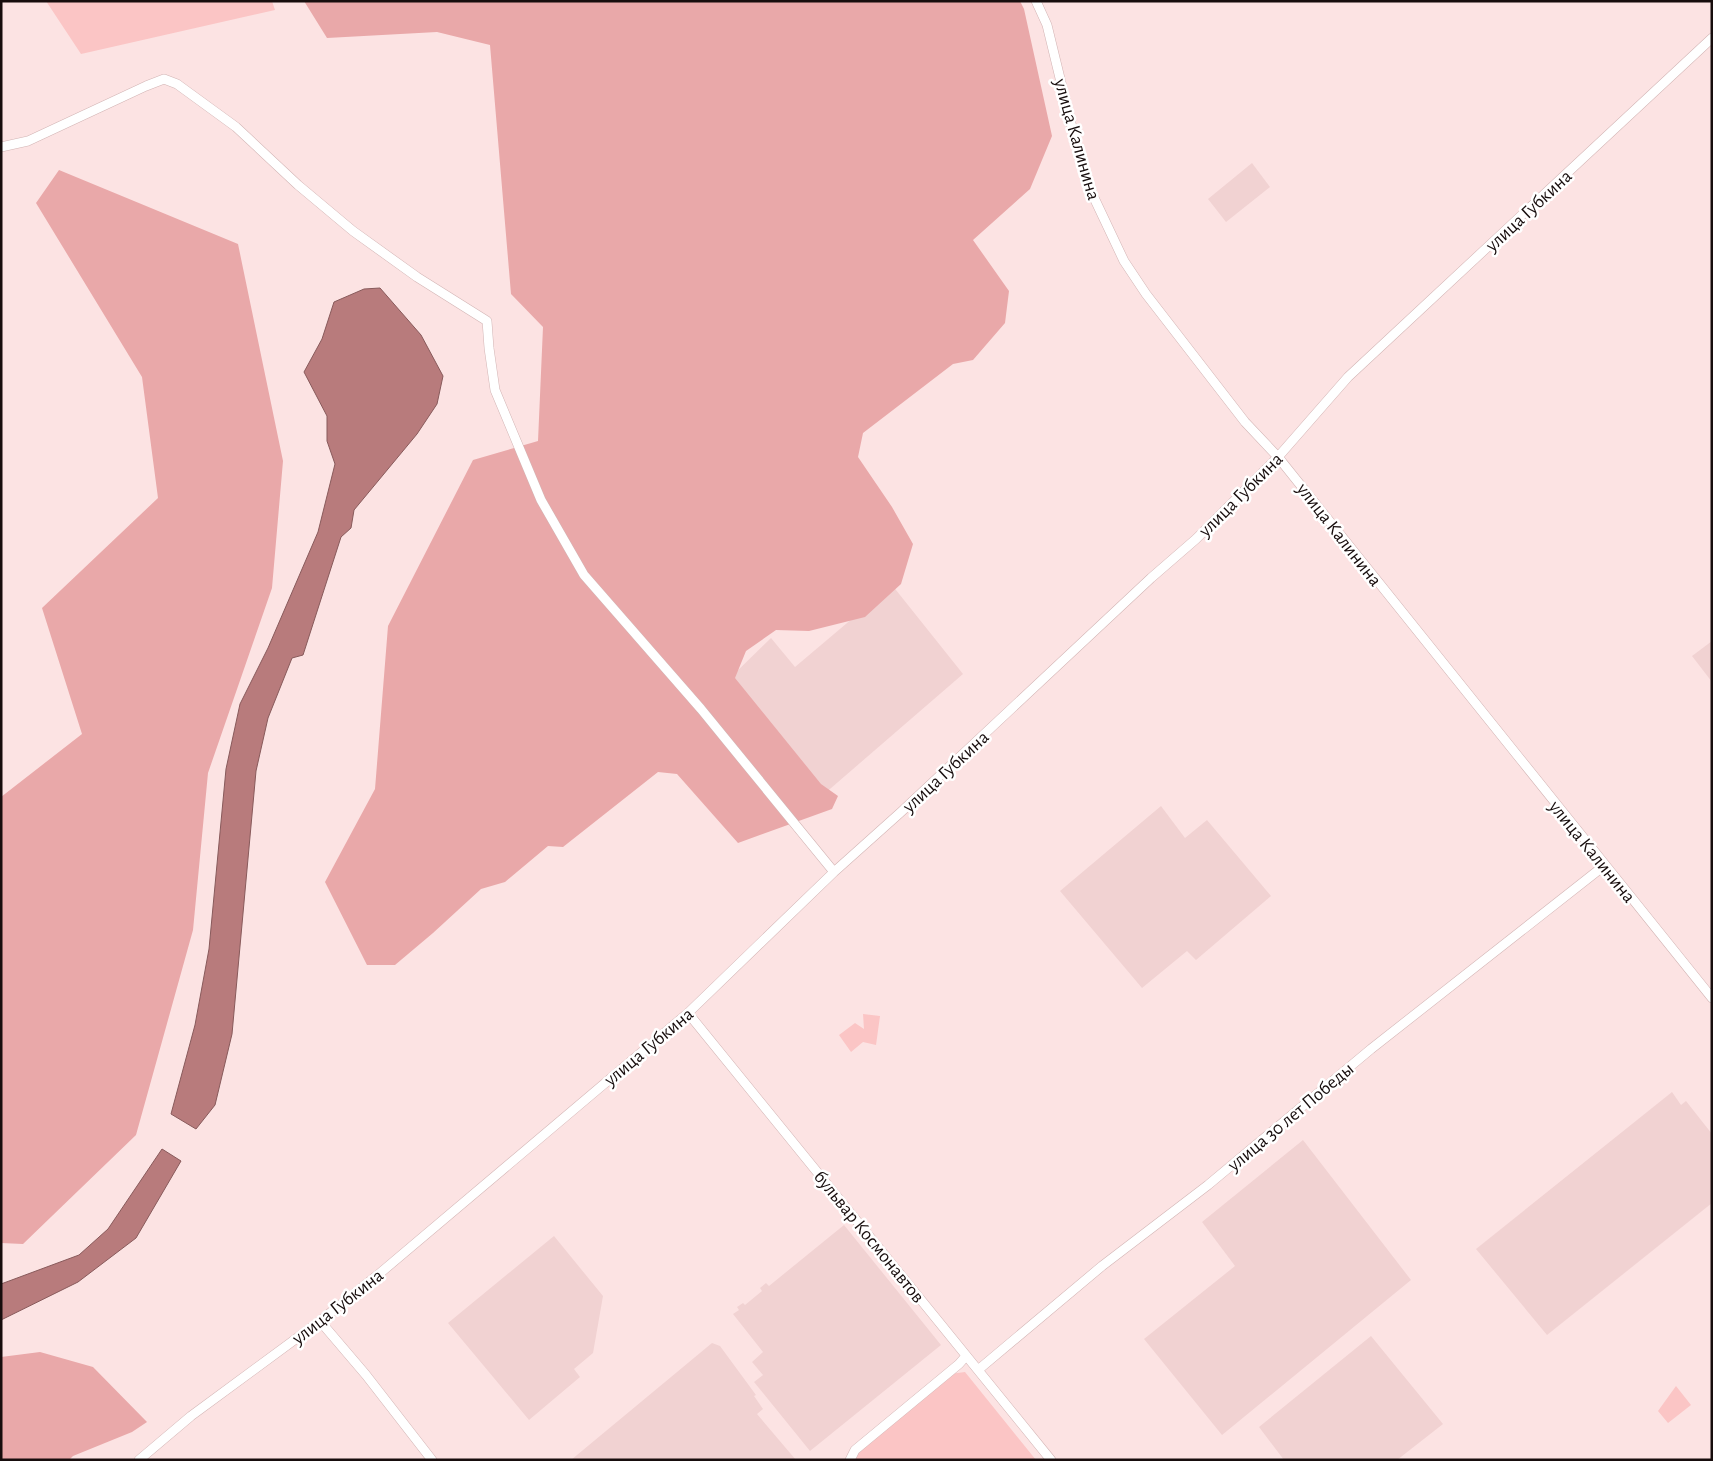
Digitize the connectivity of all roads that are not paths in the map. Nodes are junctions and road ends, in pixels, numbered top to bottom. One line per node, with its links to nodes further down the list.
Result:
1 (1036, 1): 4 (street, улица Калинина)
2 (1712, 38): 4 (street, улица Губкина)
3 (1, 147): 6 (street)
4 (1278, 457): 5 (street, улица Калинина); 6 (street, улица Губкина)
5 (1605, 865): 7 (street, улица Калинина); 11 (street, улица 30 лет Победы)
6 (834, 872): 8 (street, улица Губкина)
7 (1712, 998)
8 (688, 1013): 9 (street, улица Губкина); 10 (street, бульвар Космонавтов)
9 (320, 1321): 12 (street, улица Губкина); 13 (street)
10 (966, 1356): 11 (street, бульвар Космонавтов); 14 (street)
11 (978, 1370): 15 (street, бульвар Космонавтов)
12 (139, 1460)
13 (432, 1460)
14 (850, 1460)
15 (1051, 1460)

